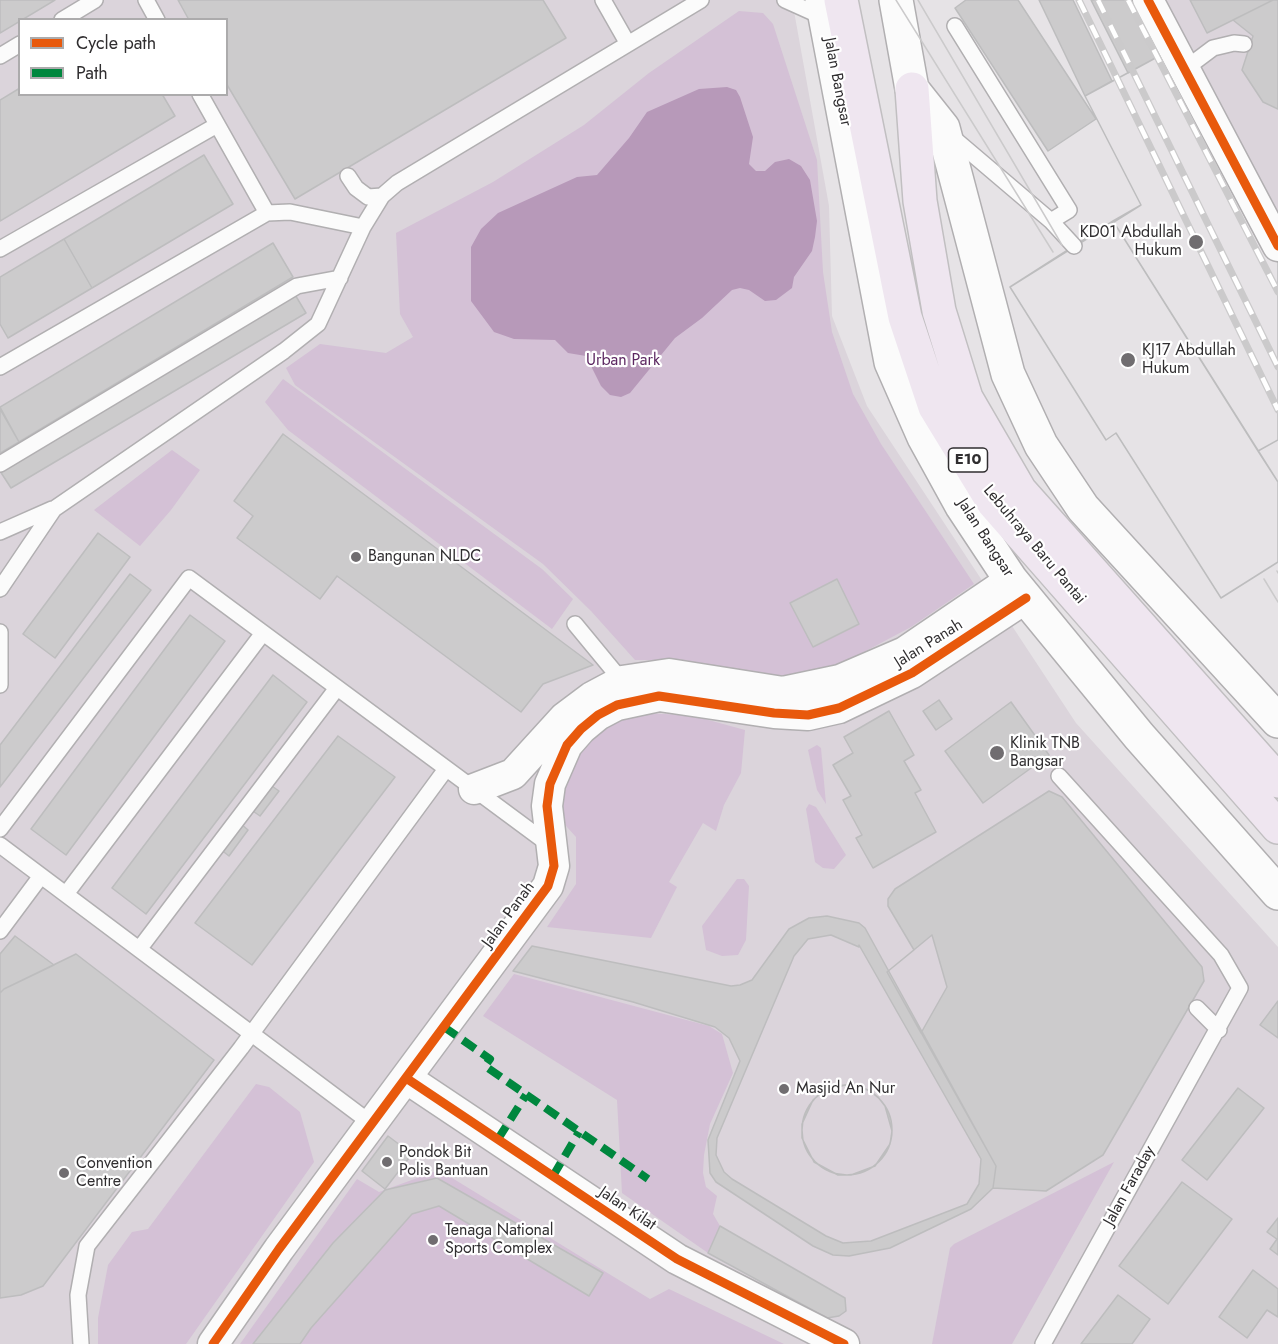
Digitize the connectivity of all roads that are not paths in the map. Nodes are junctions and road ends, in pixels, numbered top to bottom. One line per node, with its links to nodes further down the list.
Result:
1 (95, 0): 9 (lane)
2 (146, 0): 10 (lane)
3 (603, 0): 12 (lane)
4 (701, 0): 12 (lane)
5 (785, 0): 8 (lane)
6 (896, 0): 17 (main road)
7 (1148, 0): 16 (street)
8 (829, 6): 37 (main road, Jalan Bangsar); 50 (highway, Lebuhraya Baru Pantai / E10)
9 (65, 18)
10 (156, 18)
11 (955, 26): 24 (lane)
12 (628, 44): 22 (lane)
13 (1245, 44): 16 (lane)
14 (18, 45): 15 (lane)
15 (0, 56)
16 (1185, 69): 27 (street)
17 (912, 89): 20 (main road); 48 (highway, Lebuhraya Baru Pantai / E10)
18 (201, 96): 19 (lane)
19 (217, 125): 23 (lane); 28 (lane)
20 (943, 128): 24 (lane); 45 (main road)
21 (348, 176): 22 (lane)
22 (382, 196): 25 (lane)
23 (267, 213): 25 (lane); 30 (lane)
24 (1051, 221): 26 (lane)
25 (363, 227): 29 (lane)
26 (1074, 246)
27 (1278, 246)
28 (0, 249)
29 (340, 278): 31 (lane); 32 (lane)
30 (0, 367)
31 (0, 464)
32 (54, 509): 33 (lane); 34 (lane)
33 (0, 532)
34 (17, 561): 35 (lane); 36 (lane)
35 (0, 568)
36 (0, 589)
37 (1019, 589): 43 (street, Jalan Panah); 55 (main road, Jalan Bangsar)
38 (575, 624): 41 (lane)
39 (0, 632): 42 (lane)
40 (263, 633): 44 (lane); 51 (lane); 56 (lane)
41 (635, 678): 43 (street, Jalan Panah); 49 (street)
42 (0, 685)
43 (688, 687): 53 (street, Jalan Panah)
44 (337, 688): 46 (lane); 58 (lane)
45 (1278, 721)
46 (446, 769): 49 (lane); 61 (lane)
47 (1059, 776): 60 (lane, Jalan Faraday)
48 (1278, 781)
49 (474, 789): 53 (lane)
50 (1278, 827)
51 (0, 829)
52 (0, 845): 54 (lane)
53 (554, 848): 62 (street, Jalan Panah)
54 (41, 876): 56 (lane); 57 (lane)
55 (1278, 893)
56 (66, 894): 58 (lane)
57 (0, 931)
58 (140, 948): 61 (lane)
59 (1197, 1008): 60 (lane)
60 (1219, 1030): 67 (lane, Jalan Faraday)
61 (251, 1034): 63 (lane); 64 (lane)
62 (406, 1078): 63 (street, Jalan Panah); 66 (street, Jalan Kilat)
63 (372, 1124): 65 (street, Jalan Panah)
64 (81, 1344)
65 (213, 1344)
66 (844, 1344)
67 (1042, 1344)

